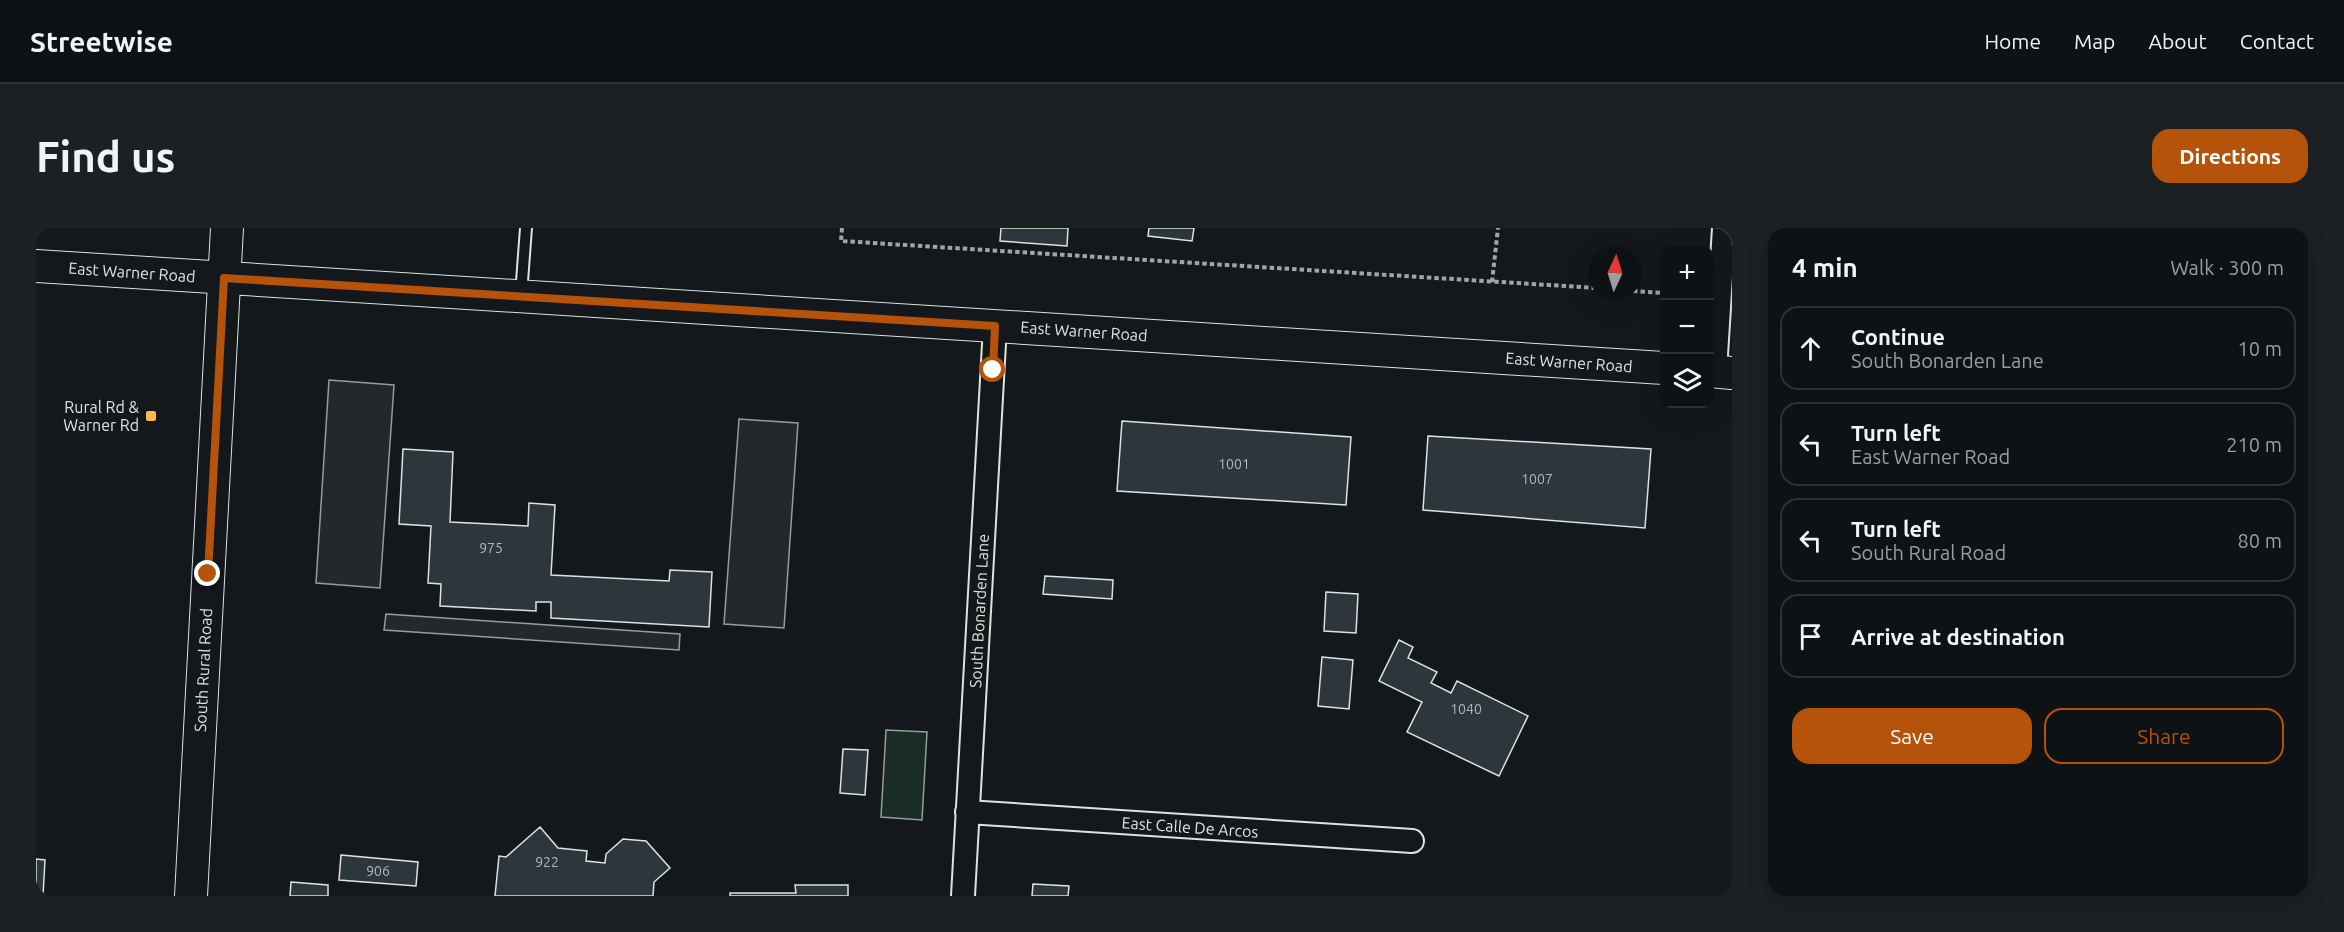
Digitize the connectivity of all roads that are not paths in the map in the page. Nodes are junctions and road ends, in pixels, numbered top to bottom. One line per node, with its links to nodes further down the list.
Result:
1 (227, 228): 5 (main road, South Rural Road)
2 (526, 228): 6 (lane)
3 (1724, 228): 9 (street)
4 (36, 266): 5 (main road, East Warner Road)
5 (224, 278): 6 (main road, East Warner Road); 12 (main road, South Rural Road)
6 (521, 296): 7 (main road, East Warner Road)
7 (995, 326): 8 (main road, East Warner Road); 10 (street, South Bonarden Lane)
8 (1660, 368)
9 (1719, 372)
10 (968, 812): 11 (street, East Calle De Arcos); 13 (street, South Bonarden Lane)
11 (1412, 841)
12 (191, 896)
13 (963, 896)

